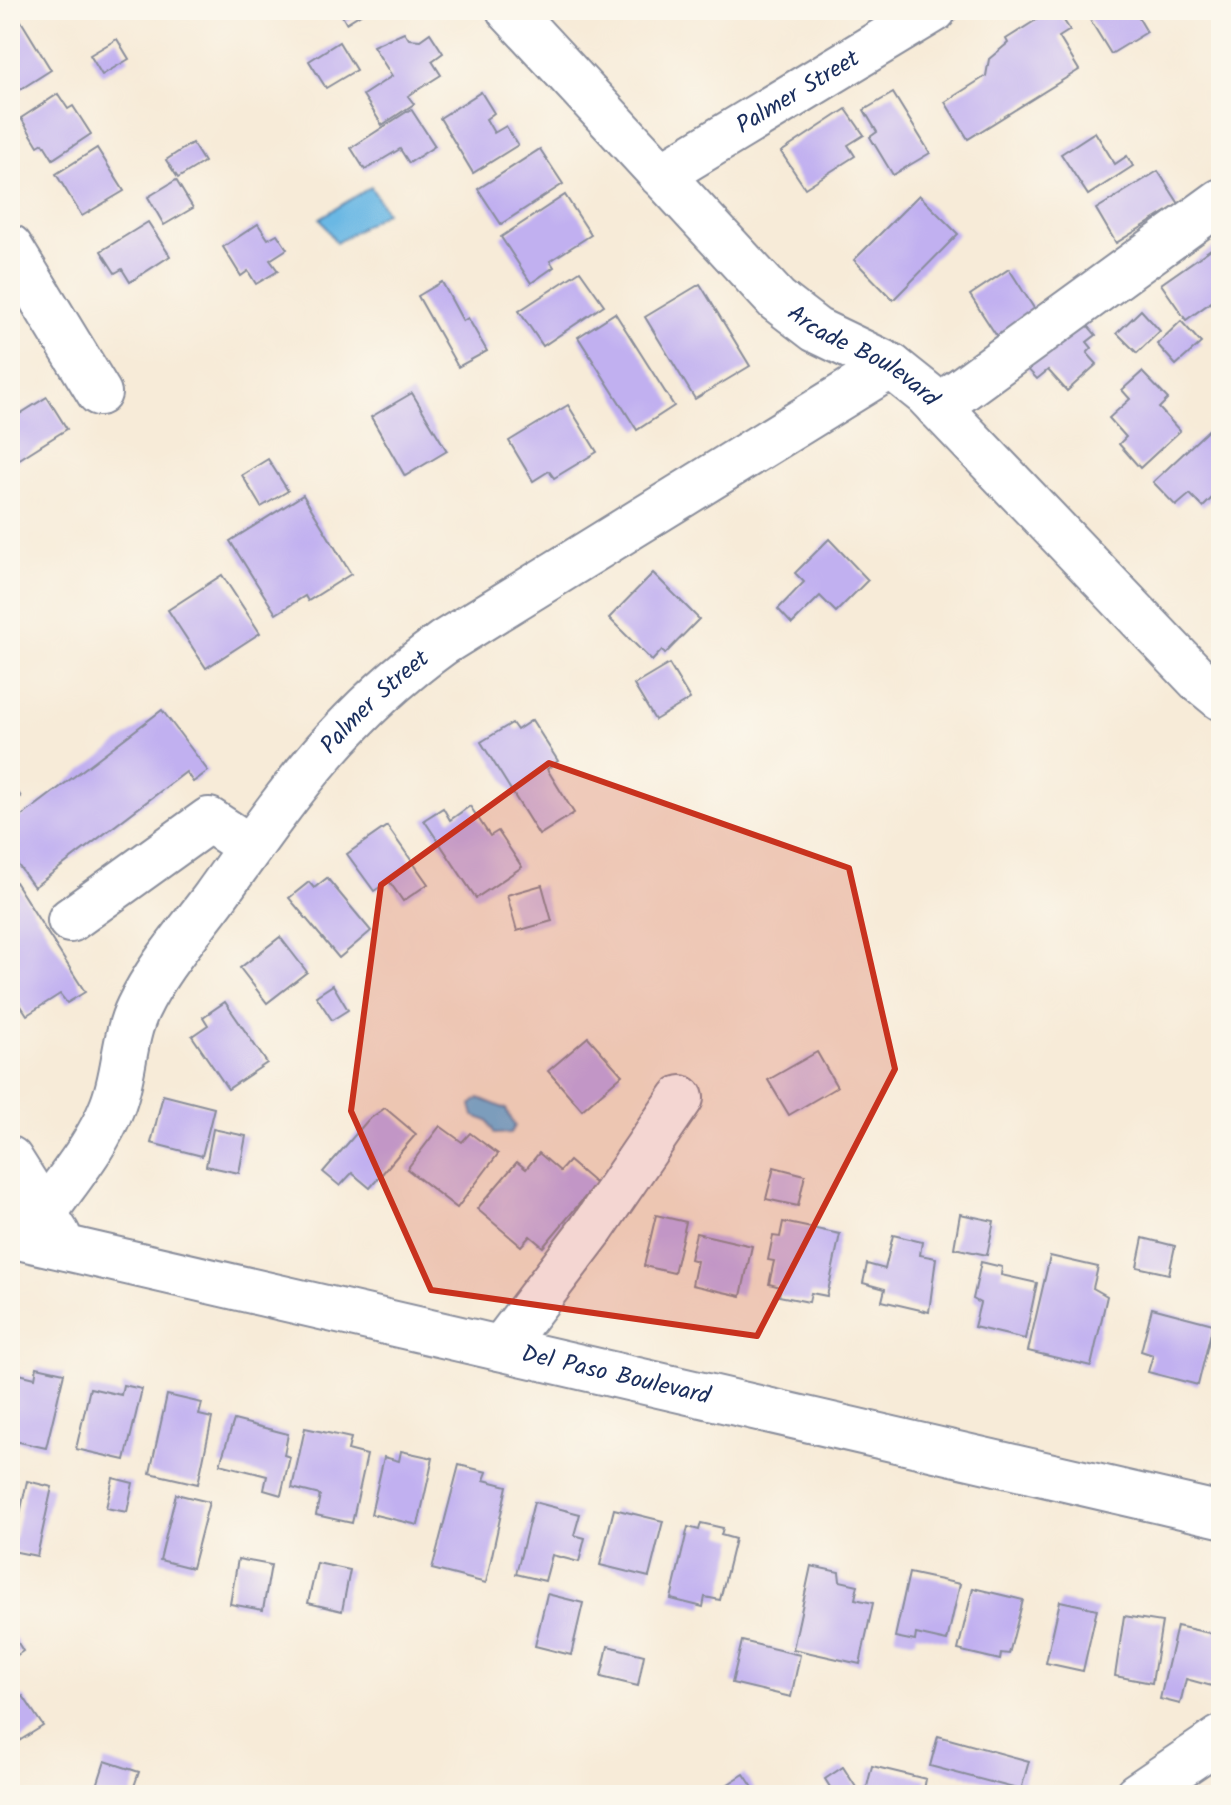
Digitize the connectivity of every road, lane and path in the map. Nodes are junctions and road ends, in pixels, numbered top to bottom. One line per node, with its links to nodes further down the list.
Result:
1 (509, 10): 3 (street, Arcade Boulevard)
2 (934, 10): 3 (street, Palmer Street)
3 (661, 175): 6 (street, Arcade Boulevard)
4 (1221, 201): 8 (street)
5 (10, 247): 7 (street)
6 (891, 366): 8 (street, Arcade Boulevard); 10 (street, Palmer Street)
7 (99, 393)
8 (938, 407): 9 (street, Arcade Boulevard)
9 (1221, 698)
10 (250, 847): 11 (street); 14 (street, Palmer Street)
11 (70, 920)
12 (681, 1098): 15 (street)
13 (10, 1159): 14 (street)
14 (40, 1232): 15 (street, Del Paso Boulevard)
15 (501, 1348): 16 (street, Del Paso Boulevard)
16 (1221, 1515)
17 (1221, 1738): 18 (street)
18 (1137, 1795)

